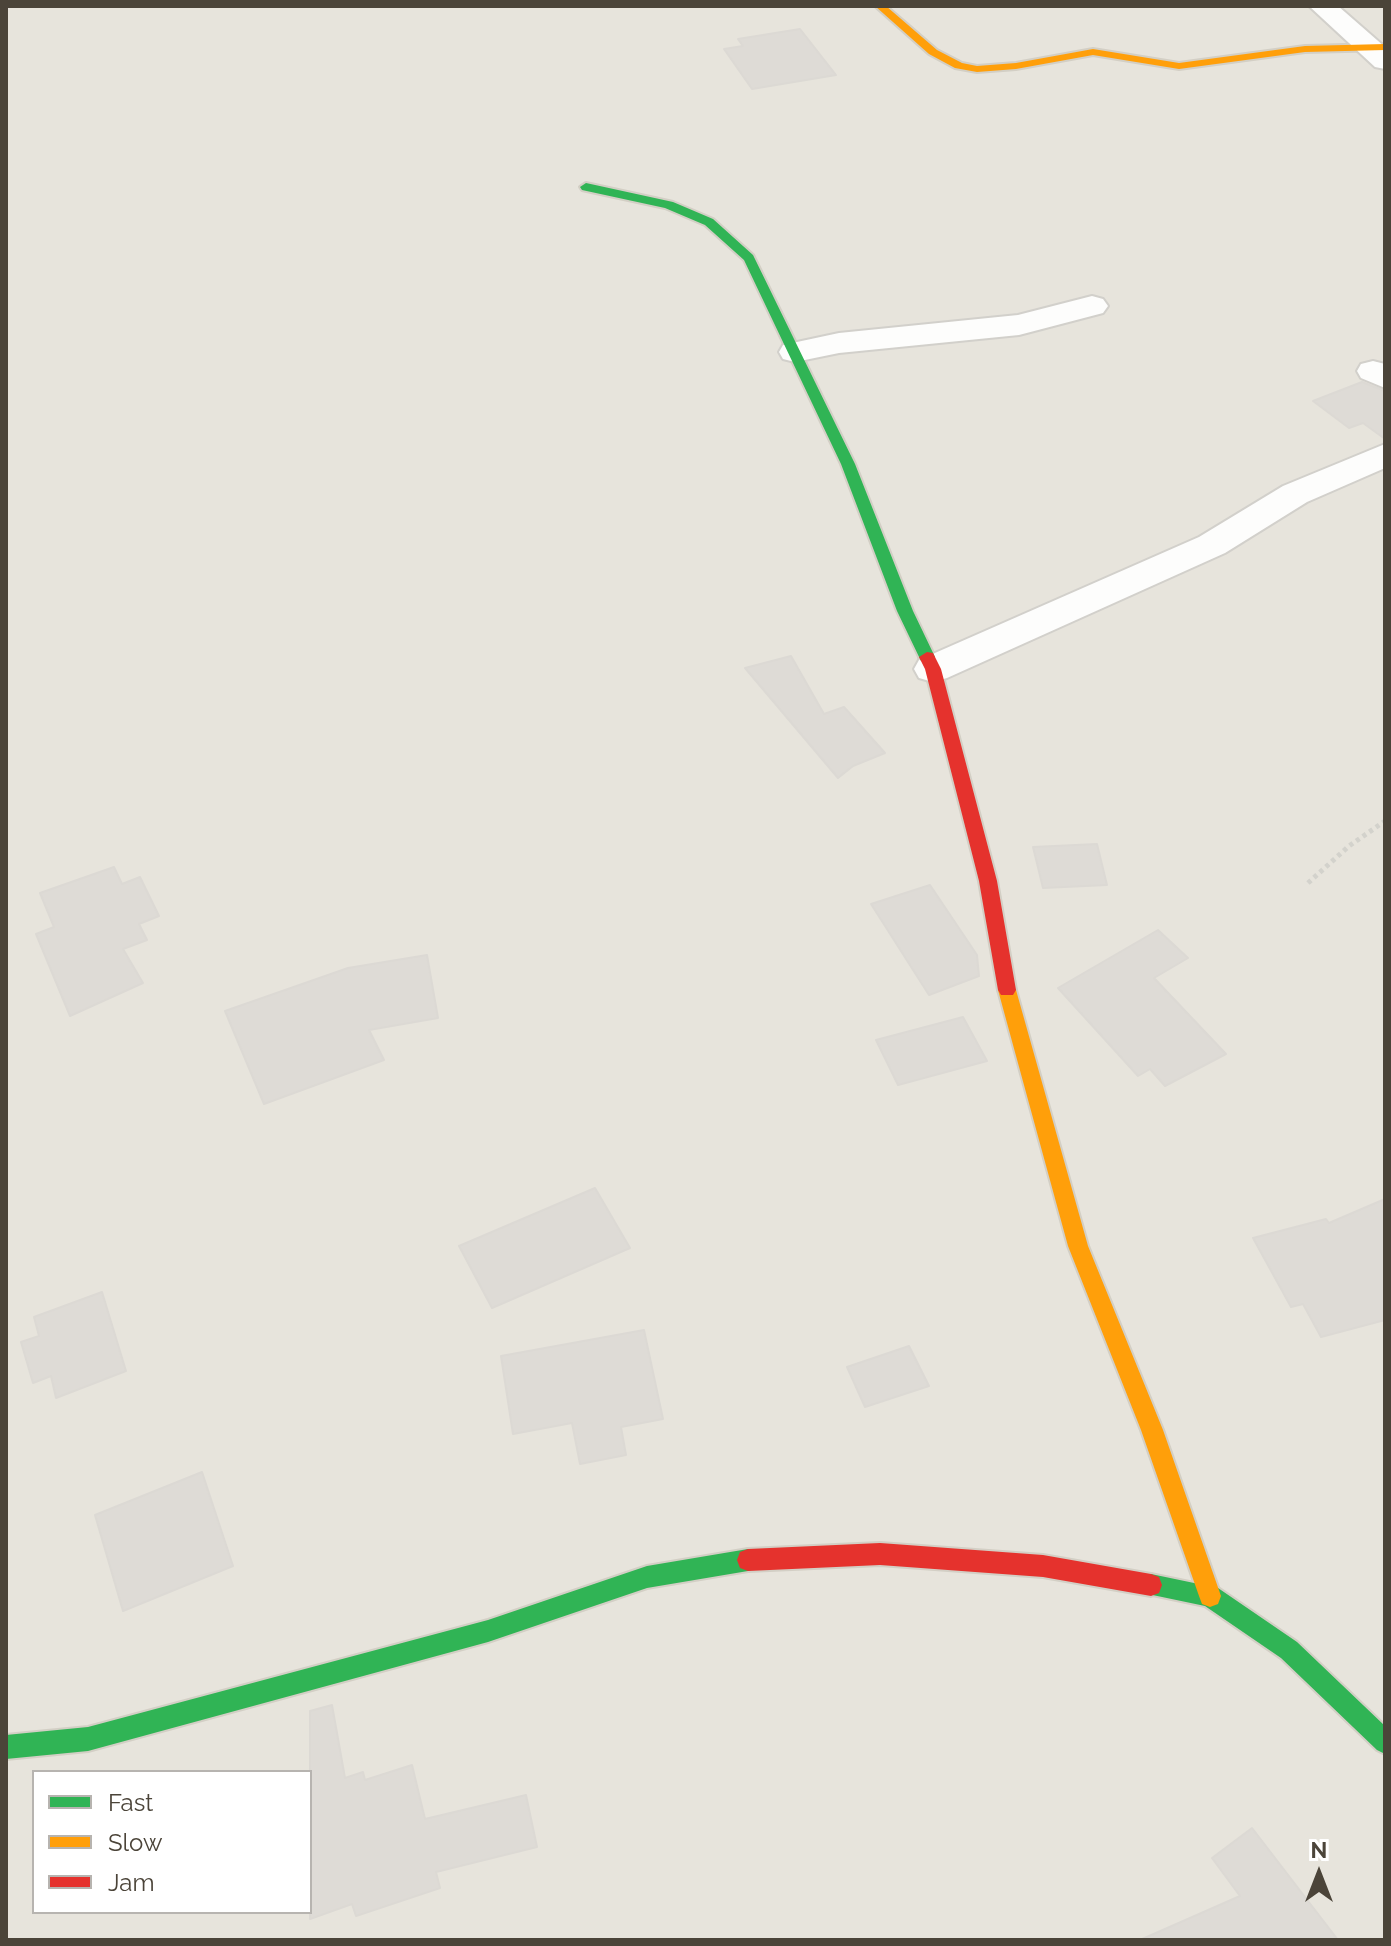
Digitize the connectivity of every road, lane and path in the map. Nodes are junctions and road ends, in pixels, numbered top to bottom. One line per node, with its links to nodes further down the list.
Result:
1 (880, 6): 3 (street)
2 (1322, 6): 3 (street)
3 (1379, 52)
4 (586, 187): 6 (street)
5 (1092, 306): 6 (street)
6 (795, 352): 8 (street)
7 (1385, 455): 8 (street)
8 (933, 669): 11 (street)
9 (1385, 821): 10 (path)
10 (1308, 883)
11 (1210, 1596): 12 (street); 13 (street)
12 (1385, 1742)
13 (6, 1747)

